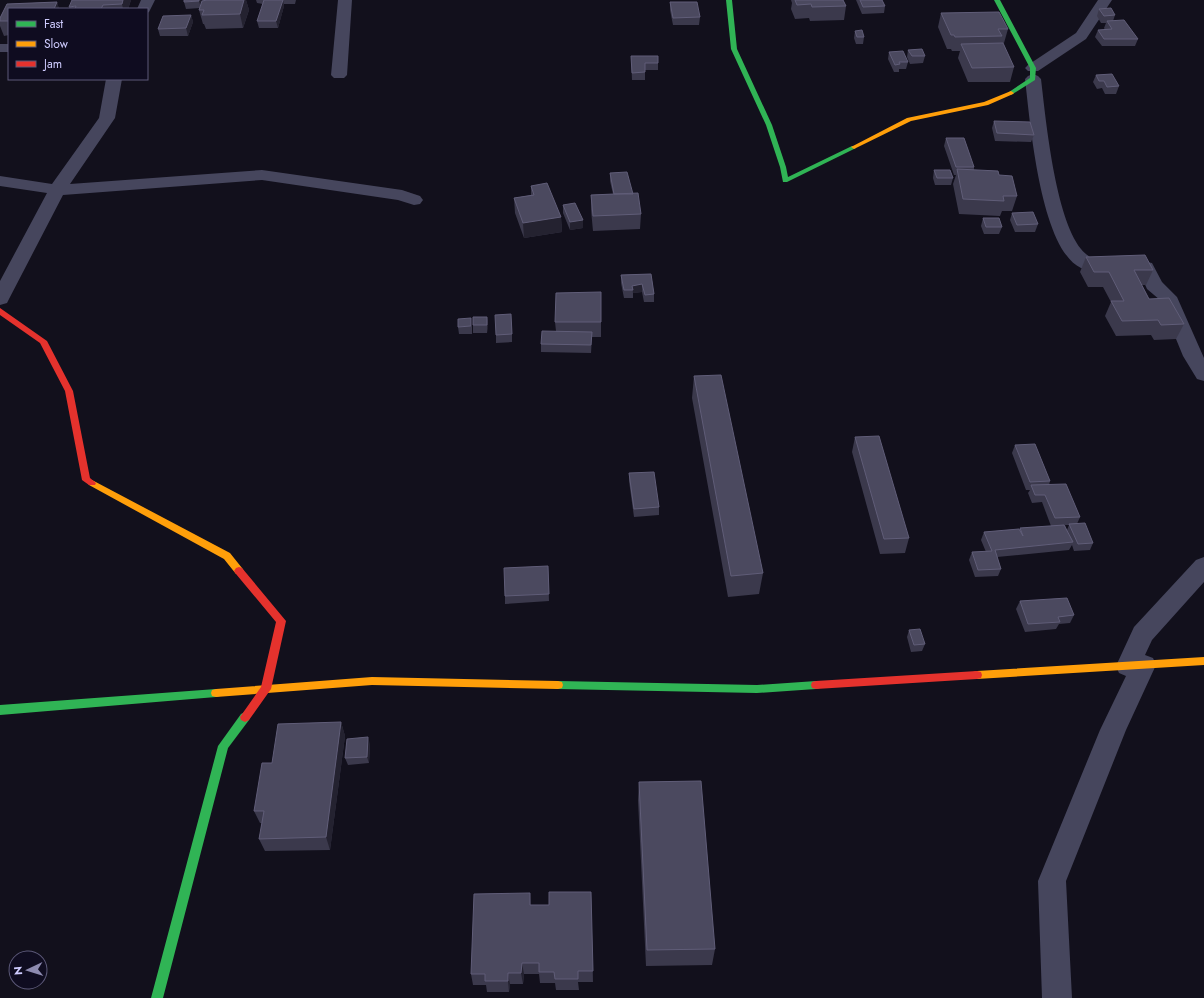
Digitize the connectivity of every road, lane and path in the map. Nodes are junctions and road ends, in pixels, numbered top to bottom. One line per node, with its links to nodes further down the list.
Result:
1 (345, 0): 6 (street)
2 (728, 0): 5 (street)
3 (997, 0): 5 (street)
4 (1105, 0): 5 (street)
5 (1033, 73): 13 (street)
6 (339, 75)
7 (114, 80): 9 (street)
8 (0, 181): 9 (street)
9 (57, 190): 10 (street); 11 (street)
10 (414, 200)
11 (0, 299)
12 (0, 311): 17 (street)
13 (1204, 374)
14 (1204, 566): 16 (street)
15 (1204, 660): 16 (street)
16 (1136, 666): 17 (street); 20 (street)
17 (266, 689): 18 (street); 19 (street)
18 (0, 710)
19 (157, 998)
20 (1057, 998)

